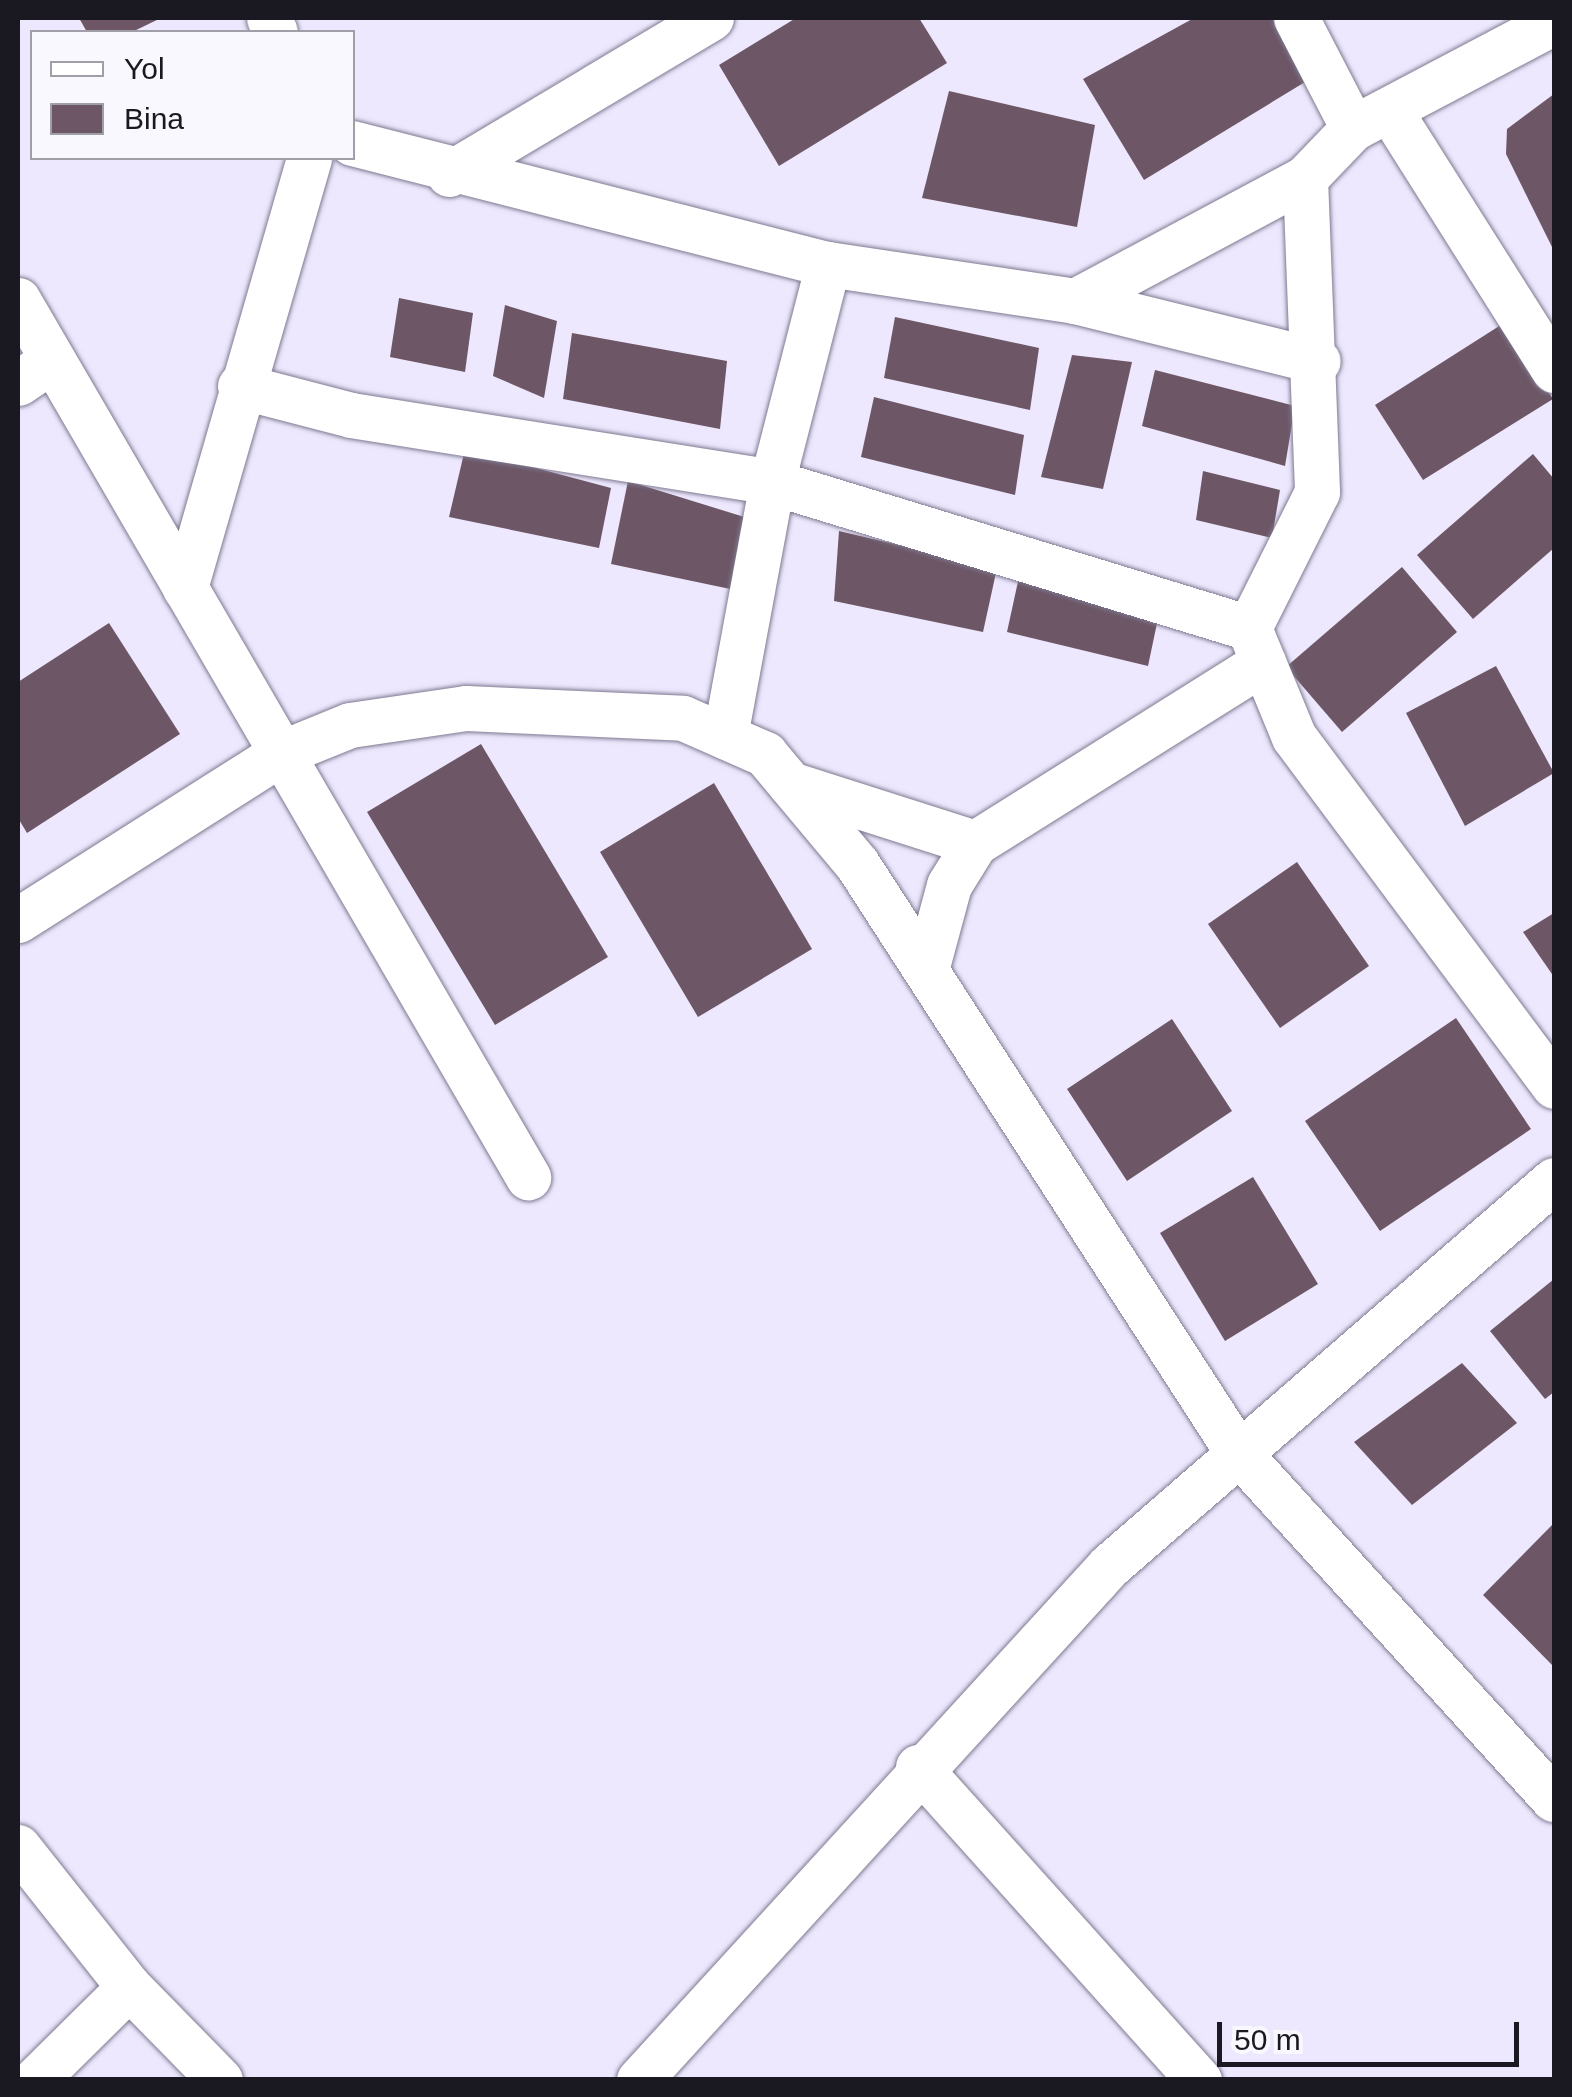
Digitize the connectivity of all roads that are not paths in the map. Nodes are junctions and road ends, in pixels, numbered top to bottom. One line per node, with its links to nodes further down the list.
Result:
1 (711, 18): 7 (street)
2 (1296, 18): 4 (street)
3 (1554, 22): 4 (street)
4 (1372, 121): 8 (street); 13 (street)
5 (355, 144): 7 (street)
6 (307, 160): 15 (street)
7 (448, 174): 9 (street)
8 (1306, 178): 11 (street); 12 (street)
9 (828, 264): 11 (street); 16 (street)
10 (18, 300): 14 (street)
11 (1076, 301): 12 (street)
12 (1318, 361): 18 (street)
13 (1554, 370)
14 (35, 371): 17 (street)
15 (240, 386): 16 (street); 17 (street)
16 (772, 482): 18 (street); 19 (street)
17 (185, 588): 20 (street)
18 (1256, 645): 22 (street); 25 (street)
19 (725, 736): 20 (street); 21 (street)
20 (281, 753): 23 (street); 26 (street)
21 (790, 784): 22 (street); 24 (street)
22 (976, 842): 24 (street)
23 (18, 920)
24 (926, 970): 28 (street)
25 (1554, 1086)
26 (528, 1177)
27 (1554, 1180): 28 (street)
28 (1236, 1450): 29 (street); 30 (street)
29 (918, 1767): 35 (street); 36 (street)
30 (1554, 1799)
31 (18, 1847): 32 (street)
32 (129, 1987): 33 (street); 34 (street)
33 (34, 2080)
34 (220, 2080)
35 (639, 2080)
36 (1199, 2080)

